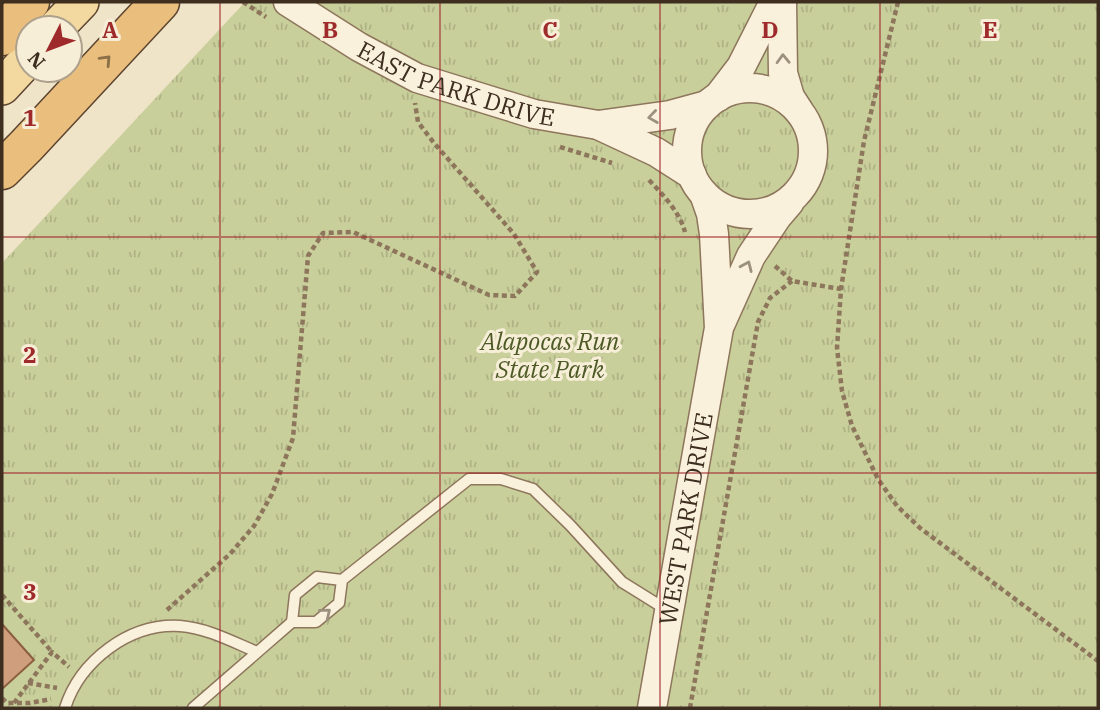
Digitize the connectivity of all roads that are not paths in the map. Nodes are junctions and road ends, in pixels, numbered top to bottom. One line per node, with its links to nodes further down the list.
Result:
1 (30, 2): 6 (highway)
2 (774, 2): 9 (street)
3 (782, 2): 10 (street, one-way to 3)
4 (158, 3): 12 (highway, one-way to 4)
5 (279, 10): 11 (street, EAST PARK DRIVE)
6 (2, 36)
7 (14, 74): 8 (main road)
8 (2, 87)
9 (712, 101): 10 (street); 11 (street, EAST PARK DRIVE, one-way to 11); 14 (street)
10 (800, 113): 15 (street)
11 (598, 125): 14 (street, EAST PARK DRIVE)
12 (14, 158): 13 (highway)
13 (2, 177)
14 (698, 184): 15 (street); 16 (street, WEST PARK DRIVE)
15 (795, 195): 16 (street, WEST PARK DRIVE, one-way to 15)
16 (719, 328): 18 (street, WEST PARK DRIVE)
17 (342, 580): 18 (lane); 19 (lane, one-way to 17); 19 (lane)
18 (669, 612): 23 (street, WEST PARK DRIVE)
19 (292, 622): 20 (lane)
20 (257, 652): 21 (lane); 22 (lane)
21 (65, 708)
22 (193, 708)
23 (652, 708)

